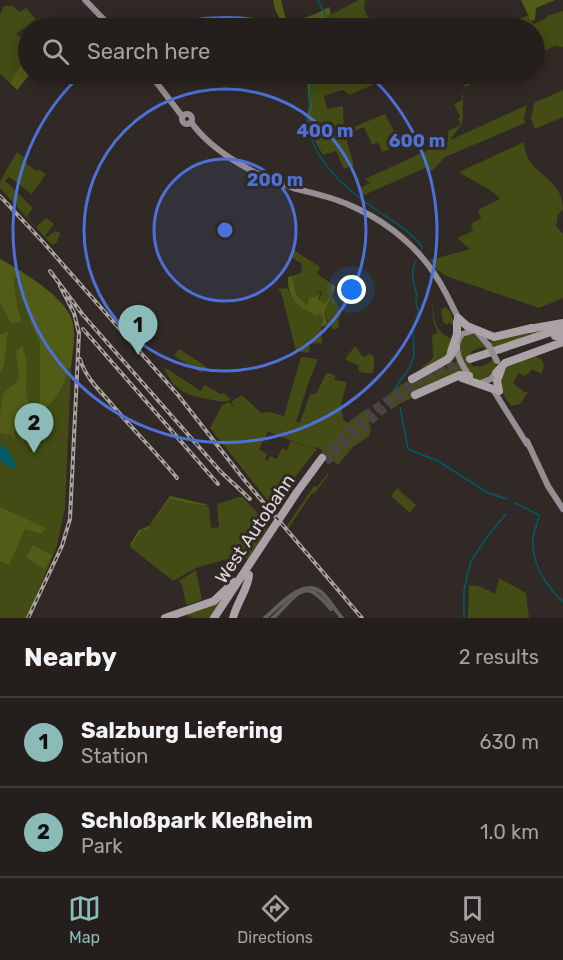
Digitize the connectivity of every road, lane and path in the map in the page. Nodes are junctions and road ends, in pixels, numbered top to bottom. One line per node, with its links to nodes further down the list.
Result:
1 (83, 0): 2 (main road)
2 (100, 18)
3 (160, 84): 4 (main road)
4 (460, 323): 6 (highway); 8 (main road); 10 (highway)
5 (563, 323): 6 (highway)
6 (532, 328): 12 (highway)
7 (563, 328): 9 (highway)
8 (472, 331): 10 (main road); 12 (main road)
9 (560, 335)
10 (456, 341): 15 (main road); 16 (highway)
11 (563, 342): 13 (highway)
12 (487, 343): 14 (main road, bridge)
13 (531, 354): 14 (highway); 19 (highway)
14 (495, 375): 18 (main road); 19 (main road)
15 (469, 376): 17 (highway); 18 (main road)
16 (412, 379)
17 (446, 381): 19 (highway); 20 (highway)
18 (483, 382): 19 (main road)
19 (496, 390): 22 (main road)
20 (415, 395)
21 (324, 460): 23 (highway, West Autobahn)
22 (563, 509)
23 (246, 575): 25 (highway); 26 (highway); 29 (highway, West Autobahn); 30 (highway, West Autobahn)
24 (284, 604): 31 (street); 31 (street); 31 (street); 32 (street)
25 (233, 616)
26 (165, 618)
27 (172, 618): 28 (highway)
28 (192, 618)
29 (214, 618)
30 (220, 618)
31 (269, 618)
32 (340, 618)

